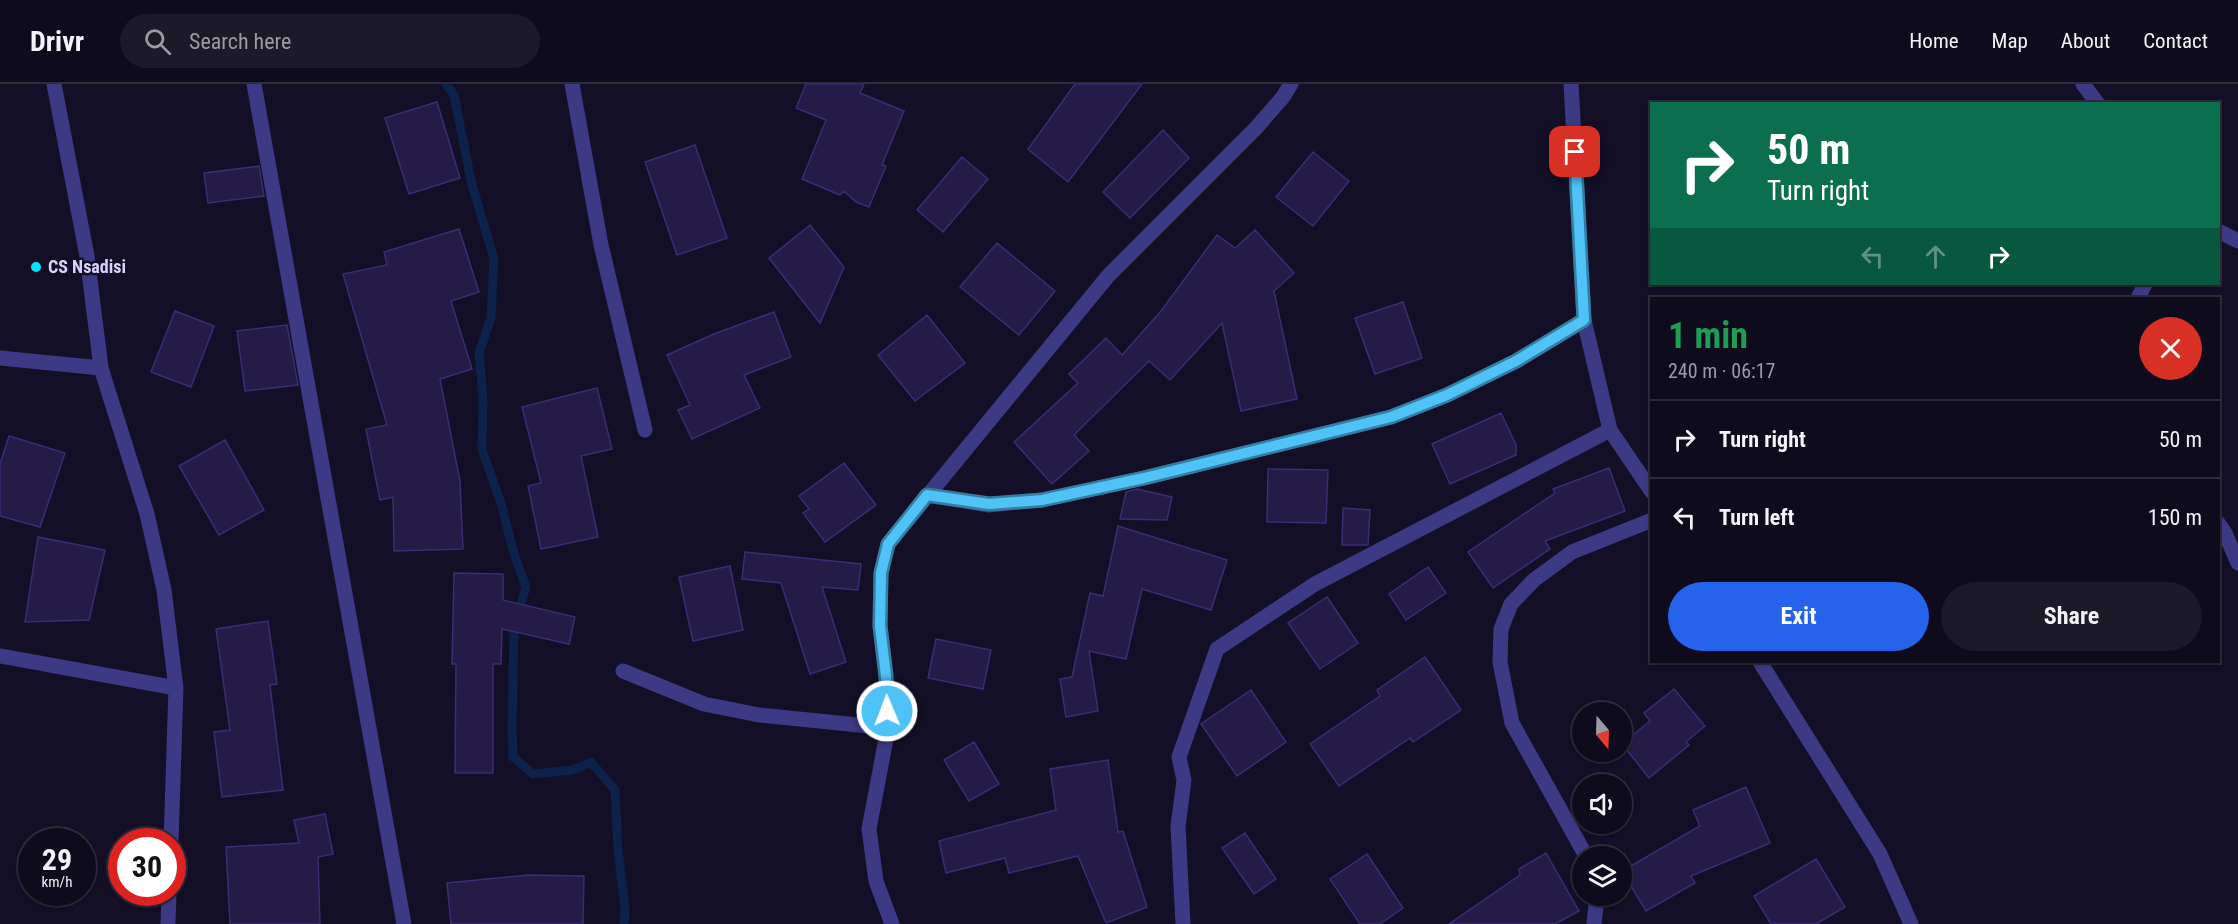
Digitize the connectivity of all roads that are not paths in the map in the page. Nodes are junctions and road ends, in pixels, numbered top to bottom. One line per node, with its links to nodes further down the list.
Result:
1 (54, 84): 12 (street)
2 (254, 84): 30 (street)
3 (572, 84): 13 (street)
4 (1291, 84): 16 (street)
5 (1571, 84): 10 (street)
6 (2083, 84): 7 (street)
7 (2096, 102)
8 (2220, 232): 9 (street)
9 (2238, 241)
10 (1584, 320): 14 (street); 16 (street)
11 (0, 358): 12 (street)
12 (100, 368): 23 (street)
13 (645, 430)
14 (1610, 430): 15 (street); 32 (street)
15 (1650, 489)
16 (927, 495): 24 (street)
17 (1650, 521): 26 (street)
18 (2220, 526): 19 (street)
19 (2238, 563)
20 (0, 656): 23 (street)
21 (1762, 663): 34 (street)
22 (623, 671): 24 (street)
23 (176, 688): 25 (street)
24 (888, 728): 31 (street)
25 (171, 828)
26 (1580, 846)
27 (169, 906): 29 (street)
28 (1596, 906): 33 (street)
29 (168, 924)
30 (404, 924)
31 (892, 924)
32 (1183, 924)
33 (1594, 924)
34 (1911, 924)

